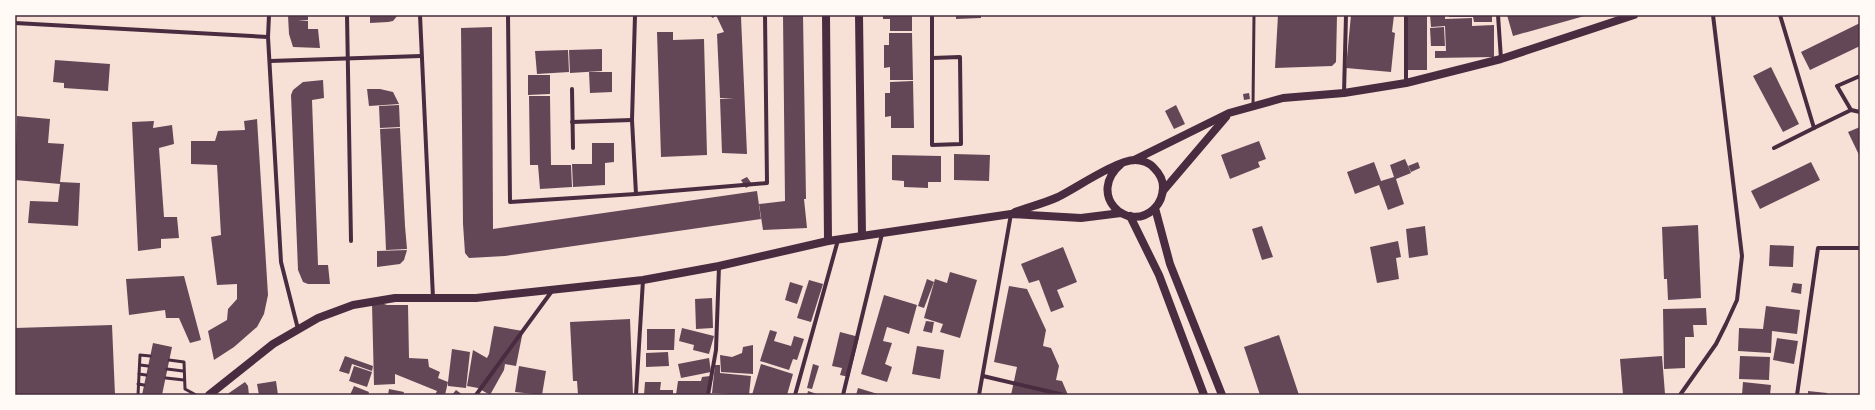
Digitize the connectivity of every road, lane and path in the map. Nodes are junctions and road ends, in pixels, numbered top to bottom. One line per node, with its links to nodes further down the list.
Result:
1 (269, 15): 18 (street)
2 (347, 15): 20 (street)
3 (420, 15): 19 (street)
4 (508, 15): 40 (street)
5 (636, 15): 32 (street)
6 (765, 15): 40 (street)
7 (826, 15): 49 (main road)
8 (859, 15): 46 (main road)
9 (932, 15): 21 (street)
10 (1254, 15): 28 (lane)
11 (1346, 15): 27 (street)
12 (1406, 15): 25 (street)
13 (1498, 15): 22 (street)
14 (1634, 15): 22 (main road)
15 (1713, 15): 81 (street)
16 (1780, 15): 34 (street)
17 (15, 23): 18 (street)
18 (268, 37): 23 (street)
19 (421, 56): 20 (street); 54 (street)
20 (348, 58): 23 (street); 48 (street)
21 (932, 58): 21 (street)
22 (1501, 59): 25 (main road)
23 (270, 61): 55 (street)
24 (1860, 76): 29 (street)
25 (1406, 83): 27 (main road)
26 (572, 89): 33 (street)
27 (1344, 93): 28 (main road)
28 (1253, 106): 31 (main road)
29 (1851, 110): 30 (street); 34 (street)
30 (1860, 112)
31 (1229, 113): 37 (main road); 39 (main road)
32 (632, 120): 33 (street); 40 (street)
33 (572, 122): 35 (street)
34 (1814, 128): 36 (street)
35 (573, 148)
36 (1774, 148)
37 (1134, 160): 38 (main road); 39 (main road)
38 (1121, 164): 42 (main road); 43 (main road)
39 (1163, 191): 41 (main road)
40 (636, 194)
41 (1155, 208): 44 (main road); 80 (main road)
42 (1121, 213): 43 (main road); 44 (main road)
43 (1011, 214): 45 (main road); 64 (street)
44 (1130, 216): 79 (main road)
45 (882, 234): 46 (main road); 76 (street)
46 (862, 236): 47 (main road)
47 (838, 240): 49 (main road); 75 (street)
48 (351, 241)
49 (828, 241): 51 (main road)
50 (1860, 248): 82 (street)
51 (719, 266): 52 (main road); 74 (street)
52 (643, 280): 53 (main road); 73 (street)
53 (552, 291): 54 (main road); 72 (street)
54 (433, 298): 55 (main road)
55 (298, 329): 71 (main road)
56 (150, 356): 58 (lane)
57 (169, 360): 61 (lane)
58 (140, 365): 59 (lane); 62 (lane)
59 (148, 366)
60 (167, 369): 61 (lane)
61 (183, 371): 66 (lane)
62 (139, 374): 63 (lane); 67 (lane)
63 (146, 375)
64 (983, 376): 77 (street); 78 (street)
65 (166, 378): 66 (lane)
66 (184, 380): 70 (lane)
67 (138, 384): 68 (lane); 69 (lane)
68 (144, 385)
69 (138, 395)
70 (196, 395)
71 (209, 395)
72 (476, 395)
73 (636, 395)
74 (708, 395)
75 (795, 395)
76 (843, 395)
77 (979, 395)
78 (1064, 395)
79 (1204, 395)
80 (1222, 395)
81 (1680, 395)
82 (1797, 395)

